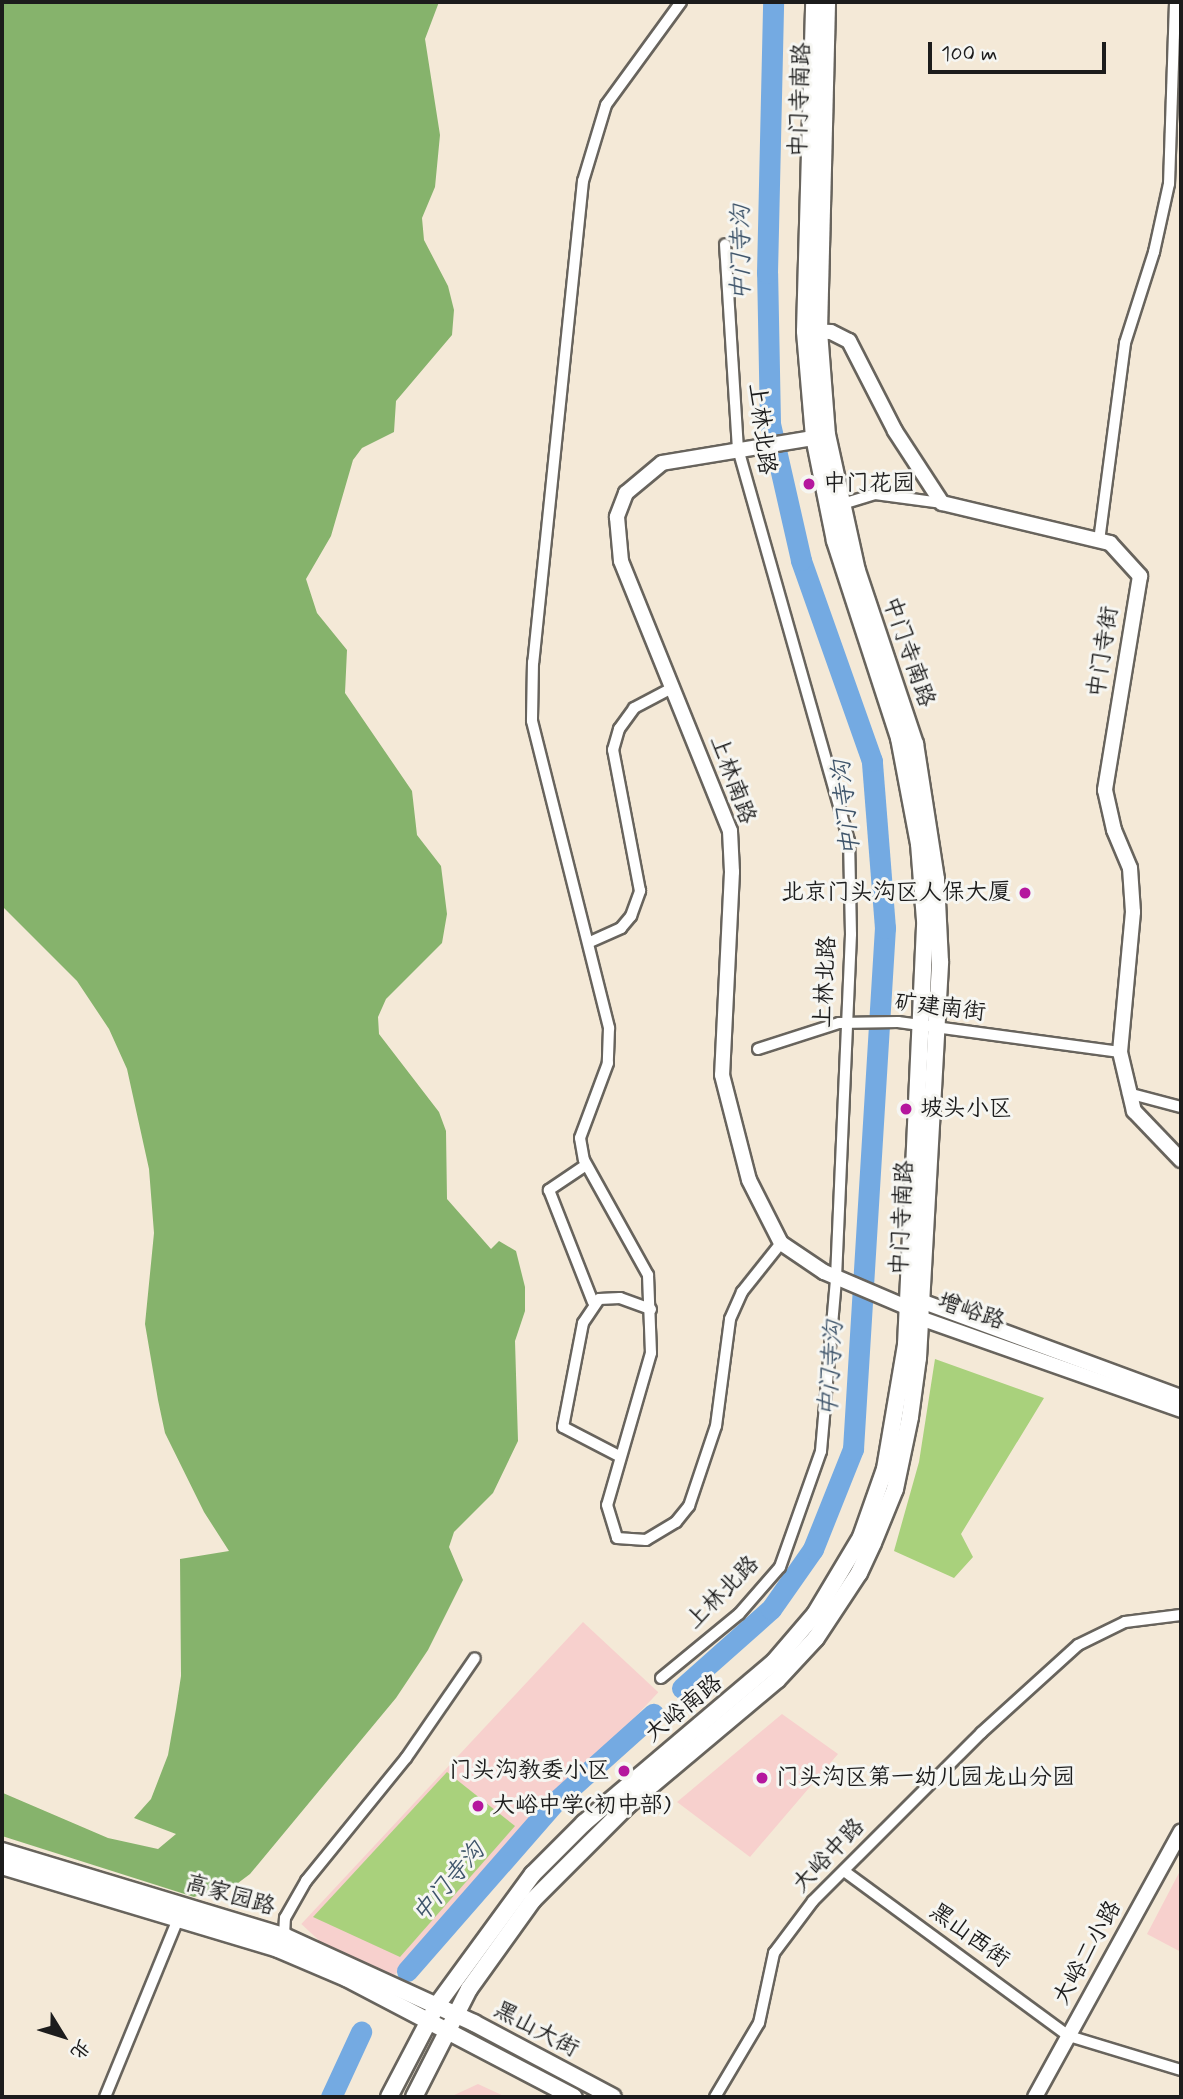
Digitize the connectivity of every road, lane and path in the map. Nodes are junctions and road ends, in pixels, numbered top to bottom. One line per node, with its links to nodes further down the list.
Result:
1 (681, 2): 16 (street)
2 (814, 2): 9 (main road, 中门寺南路)
3 (827, 2): 9 (main road, 中门寺南路)
4 (1175, 2): 5 (street)
5 (1175, 157): 6 (street)
6 (1169, 171): 7 (street); 14 (street)
7 (1181, 172)
8 (725, 244): 11 (street, 上林北路)
9 (812, 331): 10 (main road, 中门寺南路); 12 (street)
10 (820, 436): 11 (street, 上林南路); 13 (main road, 中门寺南路)
11 (738, 450): 15 (street, 上林南路); 17 (street, 上林北路)
12 (942, 503): 13 (street); 14 (street, 中门寺街)
13 (833, 506): 18 (main road, 中门寺南路)
14 (1099, 541): 20 (street, 中门寺街)
15 (671, 688): 16 (street); 25 (street, 上林南路)
16 (590, 942): 24 (street)
17 (845, 1023): 18 (street, 矿建南街); 19 (street, 矿建南街); 26 (street, 上林北路)
18 (930, 1026): 20 (street, 矿建南街); 28 (main road, 中门寺南路)
19 (758, 1049)
20 (1120, 1052): 21 (street, 中门寺街)
21 (1128, 1093): 22 (street); 23 (street, 中门寺街)
22 (1181, 1107)
23 (1181, 1160)
24 (586, 1165): 27 (street); 29 (street)
25 (781, 1243): 26 (street); 33 (street)
26 (836, 1278): 28 (street); 36 (street, 上林北路)
27 (593, 1302): 29 (street); 33 (street)
28 (914, 1304): 30 (main road, 中门寺南路); 31 (street, 增峪路); 43 (main road, 大峪南路)
29 (651, 1309): 33 (street)
30 (919, 1318): 32 (street, 增峪路); 44 (main road, 大峪南路)
31 (1181, 1397)
32 (1181, 1410)
33 (619, 1456)
34 (1181, 1615): 40 (street, 大峪中路)
35 (475, 1658): 42 (street)
36 (661, 1678)
37 (1181, 1831): 47 (street, 大峪二小路)
38 (2, 1850): 42 (main road, 高家园路)
39 (2, 1866): 41 (main road, 高家园路)
40 (844, 1871): 47 (street, 黑山西街); 54 (street, 大峪中路)
41 (178, 1919): 45 (main road, 高家园路); 49 (street)
42 (284, 1936): 43 (main road, 高家园路)
43 (437, 2006): 44 (main road, 黑山大街); 45 (main road, 大峪南路)
44 (455, 2015): 46 (main road, 大峪南路); 53 (main road, 黑山大街)
45 (428, 2020): 46 (main road, 黑山大街); 50 (main road, 大峪南路)
46 (446, 2031): 51 (main road, 大峪南路); 52 (main road, 黑山大街)
47 (1069, 2036): 48 (street, 黑山西街); 55 (street, 大峪二小路)
48 (1181, 2070)
49 (105, 2097)
50 (389, 2097)
51 (414, 2097)
52 (574, 2097)
53 (613, 2097)
54 (715, 2097)
55 (1035, 2097)

